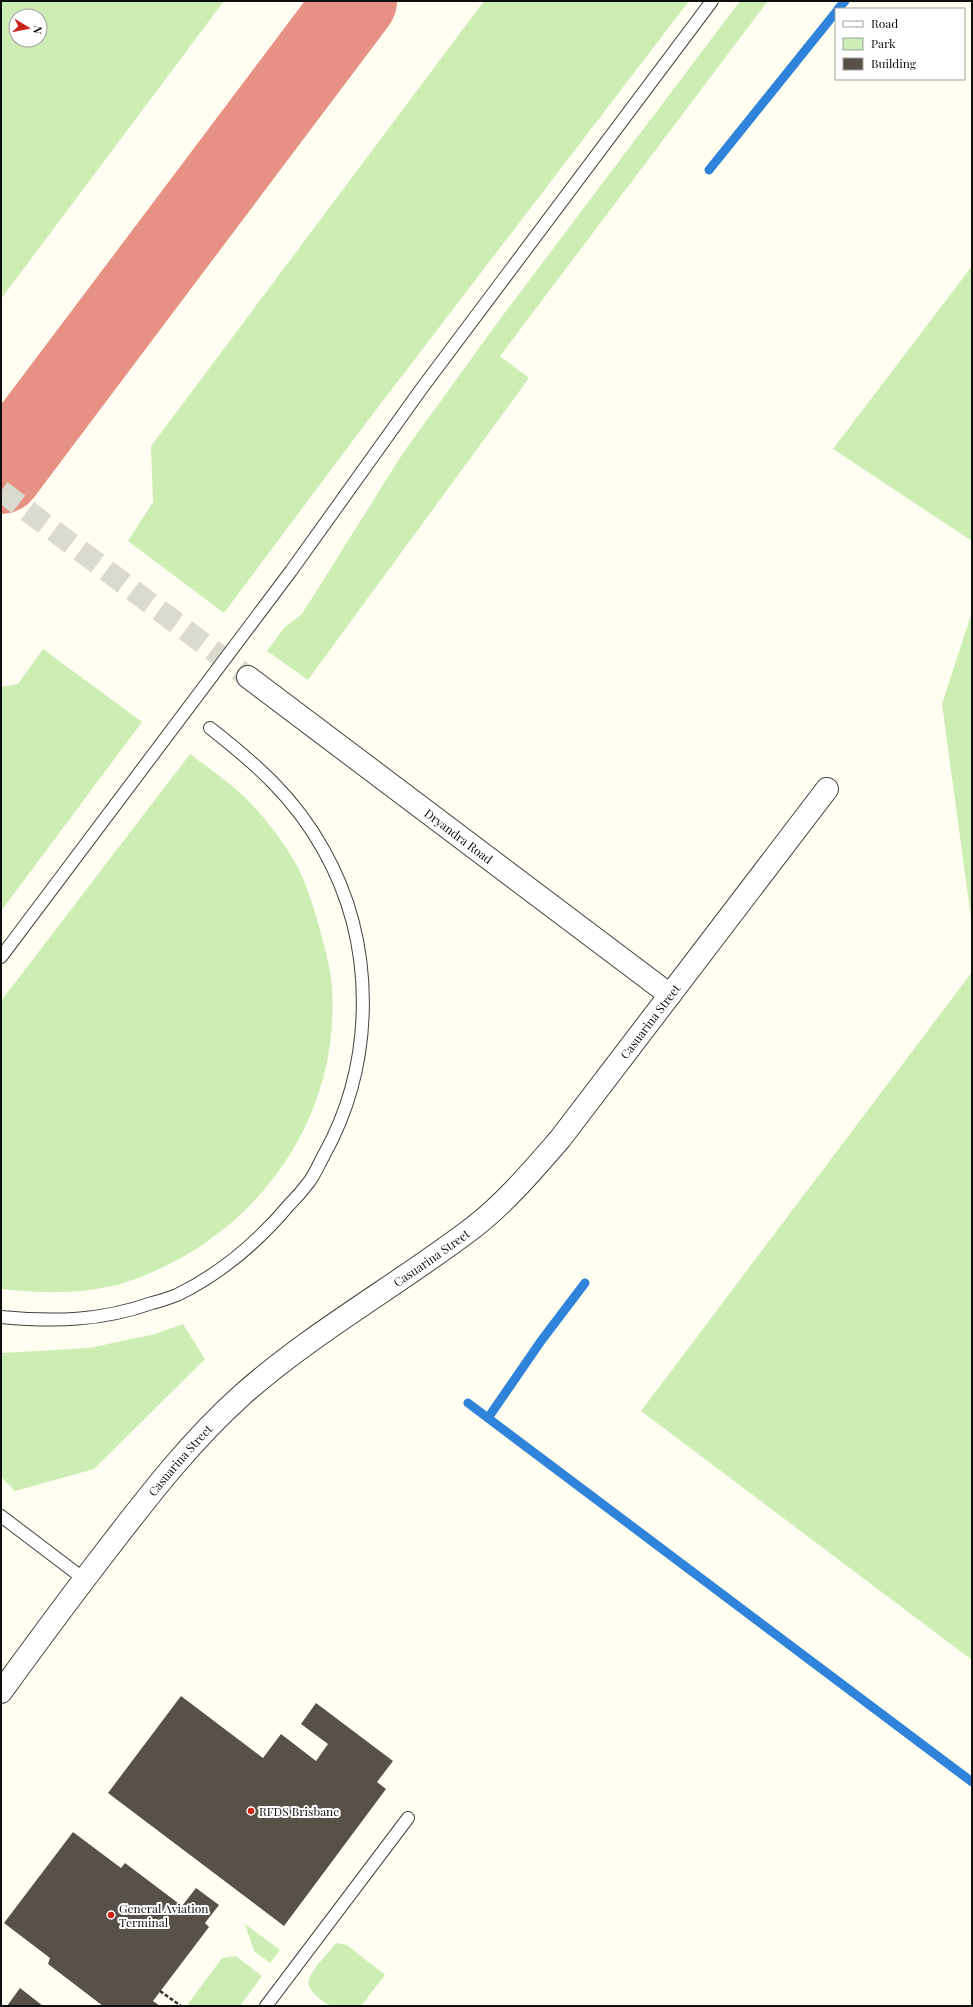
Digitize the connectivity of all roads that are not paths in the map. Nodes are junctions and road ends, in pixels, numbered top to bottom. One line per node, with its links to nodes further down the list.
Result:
1 (712, 1): 5 (lane)
2 (248, 677): 6 (street, Dryandra Road)
3 (210, 728): 7 (lane)
4 (827, 789): 6 (street, Casuarina Street)
5 (1, 957)
6 (670, 995): 9 (street, Casuarina Street)
7 (1, 1317)
8 (1, 1516): 9 (lane)
9 (84, 1579): 10 (street, Casuarina Street)
10 (1, 1692)
11 (408, 1818): 12 (lane)
12 (266, 2006)

